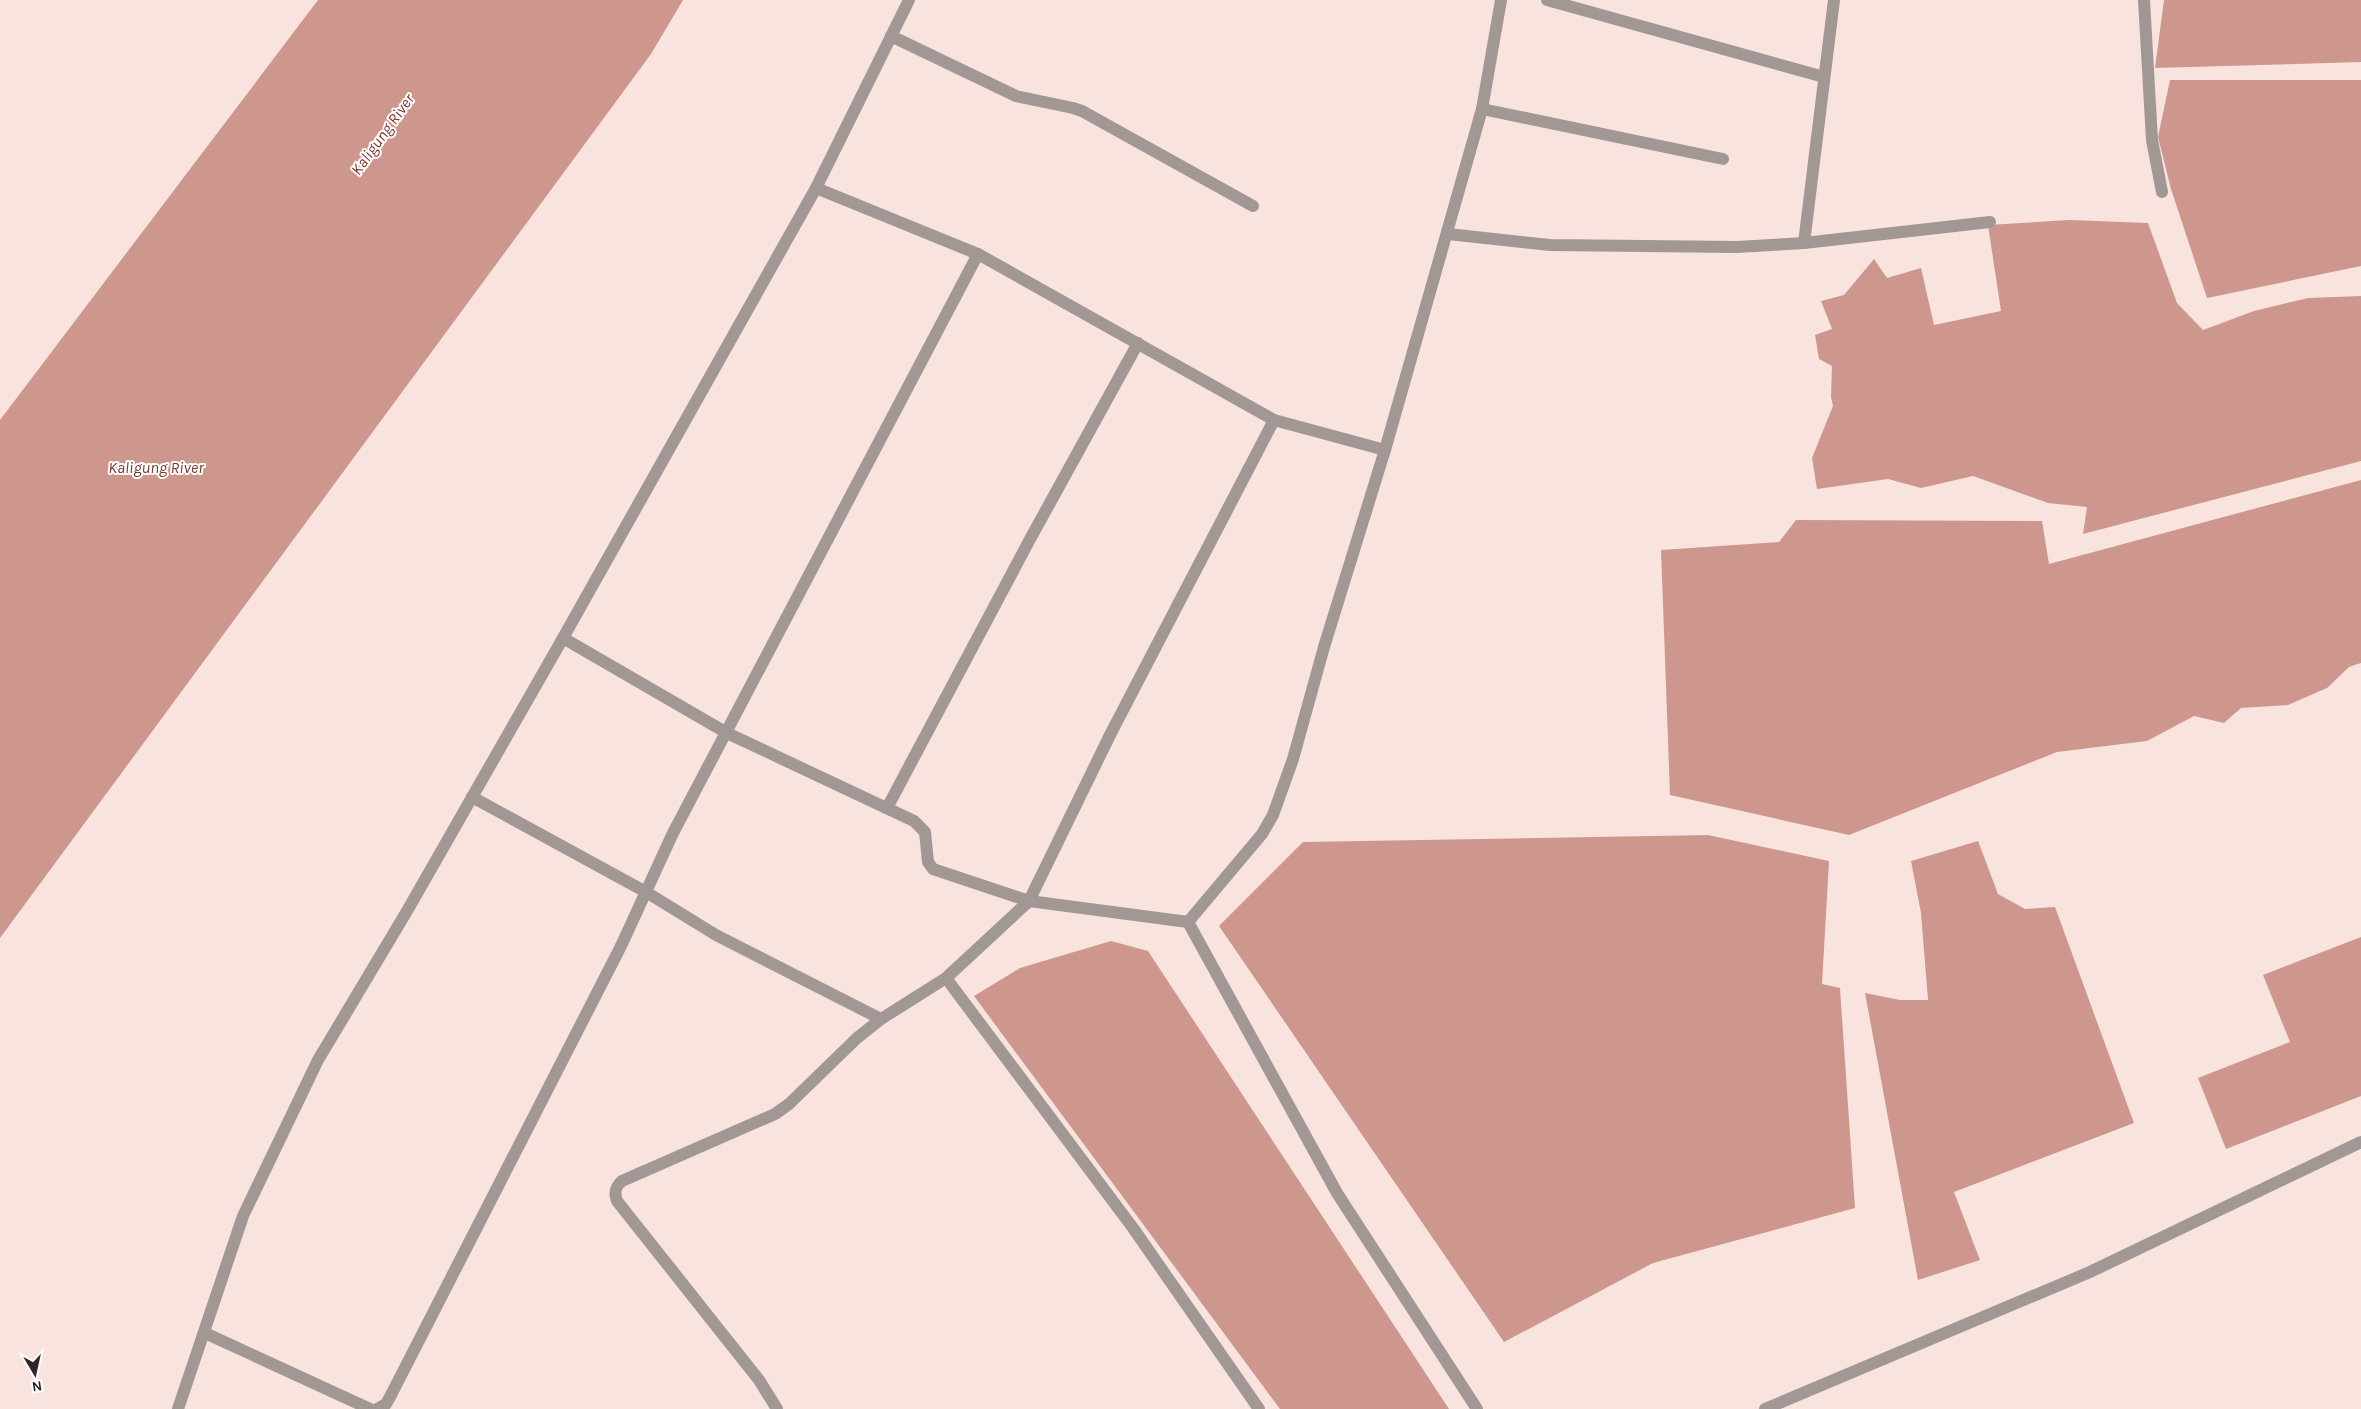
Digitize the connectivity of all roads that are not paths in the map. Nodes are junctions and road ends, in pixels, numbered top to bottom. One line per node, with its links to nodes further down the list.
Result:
1 (909, 0): 6 (street)
2 (1501, 0): 8 (street)
3 (1547, 0): 7 (street)
4 (1834, 0): 7 (street)
5 (2144, 0): 11 (street)
6 (891, 36): 10 (street); 12 (street)
7 (1824, 77): 15 (street)
8 (1482, 109): 9 (street); 14 (street)
9 (1723, 159)
10 (816, 188): 16 (street); 20 (street)
11 (2162, 192)
12 (1253, 206)
13 (1990, 222): 15 (street)
14 (1448, 234): 15 (street); 19 (street)
15 (1804, 243)
16 (978, 254): 17 (street); 21 (street)
17 (1138, 343): 18 (street); 23 (street)
18 (1274, 420): 19 (street); 25 (street)
19 (1385, 450): 26 (street)
20 (563, 638): 21 (street); 22 (street)
21 (727, 733): 23 (street); 24 (street)
22 (472, 797): 24 (street); 30 (street)
23 (887, 808): 25 (street)
24 (646, 892): 28 (street); 33 (street)
25 (1029, 901): 26 (street); 27 (street)
26 (1188, 922): 36 (street)
27 (946, 978): 28 (street); 35 (street)
28 (881, 1019): 34 (street)
29 (2361, 1142): 37 (street)
30 (205, 1333): 31 (street); 32 (street)
31 (178, 1409)
32 (370, 1409)
33 (377, 1409)
34 (777, 1409)
35 (1259, 1409)
36 (1477, 1409)
37 (1765, 1409)

